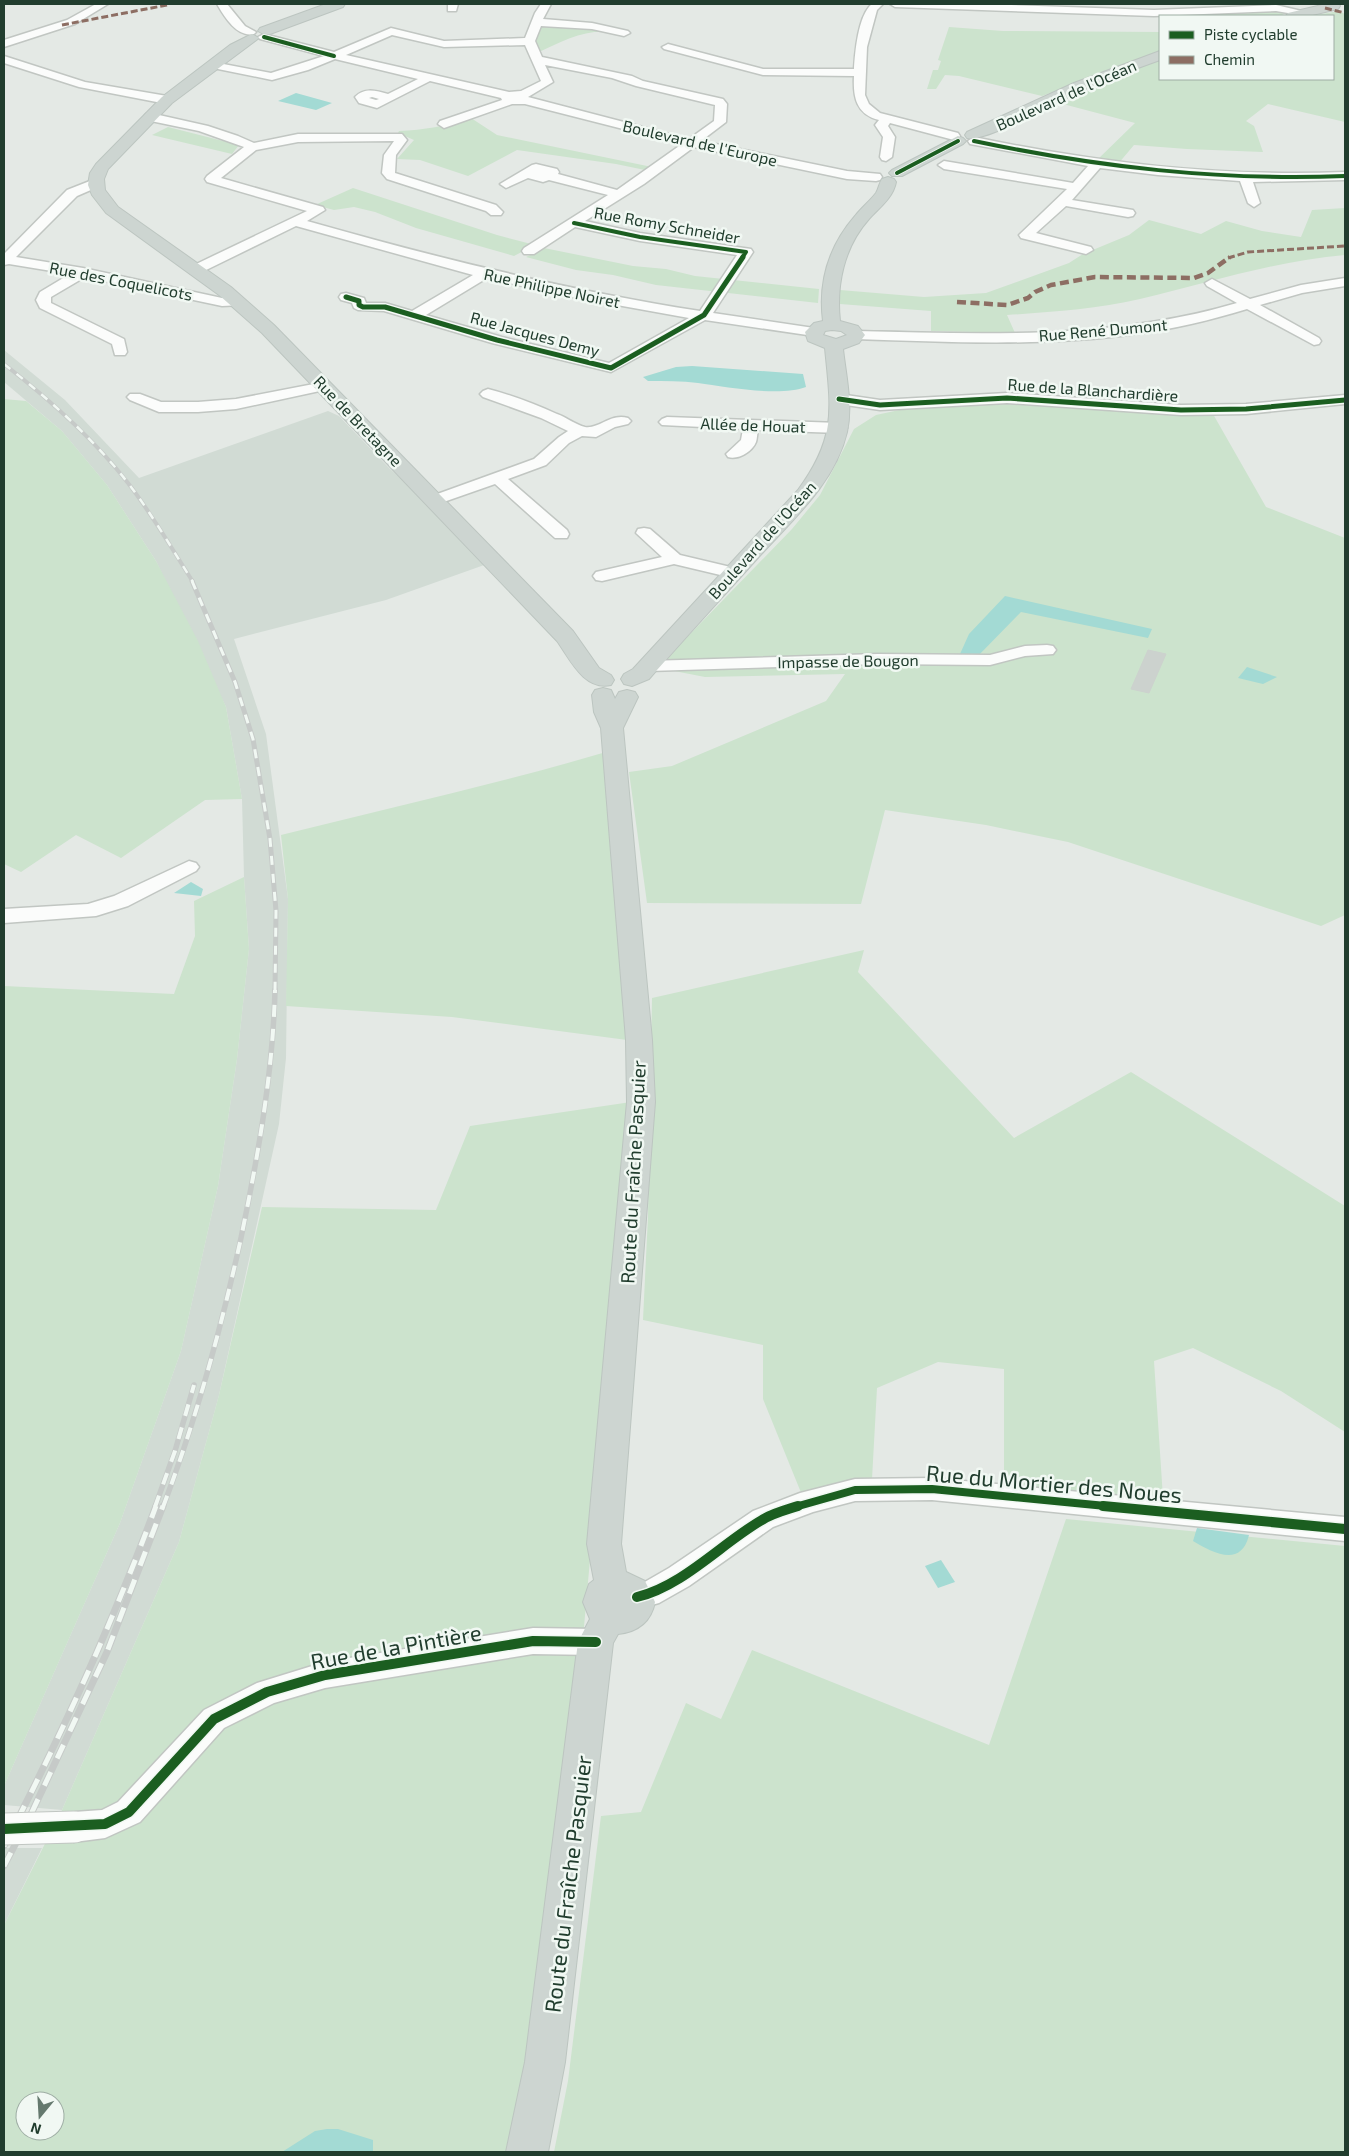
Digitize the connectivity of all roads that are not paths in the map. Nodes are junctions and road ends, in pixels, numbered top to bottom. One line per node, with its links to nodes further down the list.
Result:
1 (103, 4): 16 (street)
2 (222, 4): 14 (street)
3 (338, 4): 14 (main road)
4 (546, 4): 10 (street)
5 (878, 4): 23 (street)
6 (895, 4): 8 (street)
7 (1336, 6): 9 (main road)
8 (1185, 8): 9 (street)
9 (1297, 15)
10 (537, 22): 13 (street); 15 (street)
11 (376, 26): 12 (street)
12 (391, 31): 15 (street); 19 (street)
13 (624, 33)
14 (258, 35): 19 (street); 22 (main road)
15 (529, 42): 21 (street)
16 (4, 44)
17 (668, 47): 23 (street)
18 (1159, 55): 32 (main road, Boulevard de l'Océan)
19 (332, 57): 22 (street); 24 (street)
20 (4, 59): 28 (street)
21 (537, 60): 27 (street); 33 (street)
22 (213, 65): 28 (main road)
23 (859, 73): 30 (street)
24 (428, 78): 25 (street); 26 (street)
25 (390, 98)
26 (510, 98): 27 (street); 31 (street)
27 (524, 98): 33 (street, Boulevard de l'Europe)
28 (167, 100): 29 (main road)
29 (150, 117): 34 (street); 43 (main road)
30 (887, 120): 32 (street); 35 (street)
31 (444, 124)
32 (964, 138): 37 (street); 40 (main road, Boulevard de l'Océan)
33 (692, 144): 40 (street, Boulevard de l'Europe); 46 (street)
34 (252, 147): 49 (street); 51 (street)
35 (886, 157)
36 (944, 165): 44 (street)
37 (1096, 165): 38 (street); 44 (street)
38 (1173, 173): 41 (street); 45 (street)
39 (1345, 176): 41 (street)
40 (887, 177): 68 (main road, Boulevard de l'Océan)
41 (1245, 177): 48 (street)
42 (506, 184): 46 (street)
43 (96, 187): 55 (street); 56 (main road, Rue de Bretagne)
44 (1077, 187): 47 (street)
45 (1170, 188)
46 (618, 194): 52 (street)
47 (1063, 202): 50 (street); 53 (street)
48 (1254, 202)
49 (496, 212)
50 (1128, 213)
51 (296, 222): 56 (street); 58 (street, Rue Philippe Noiret)
52 (574, 223): 54 (street); 61 (street, Rue Romy Schneider)
53 (1086, 250)
54 (530, 251)
55 (4, 260): 57 (street, Rue des Coquelicots)
56 (195, 270): 63 (main road, Rue de Bretagne)
57 (83, 272): 63 (street, Rue des Coquelicots); 71 (street)
58 (485, 274): 65 (street, Rue Jacques Demy); 66 (street, Rue Philippe Noiret)
59 (1212, 282): 64 (street)
60 (1345, 282): 64 (street, Rue René Dumont)
61 (726, 285): 66 (street, Rue Jacques Demy)
62 (353, 299): 65 (street, Rue Jacques Demy)
63 (238, 302): 72 (main road, Rue de Bretagne)
64 (1248, 303): 69 (street, Rue René Dumont); 70 (street)
65 (414, 316): 66 (street, Rue Jacques Demy)
66 (704, 316): 67 (street, Rue Philippe Noiret)
67 (814, 332): 68 (main road)
68 (833, 335): 69 (main road); 76 (main road, Boulevard de l'Océan)
69 (856, 335)
70 (1314, 341)
71 (120, 352)
72 (324, 386): 74 (street); 83 (main road, Rue de Bretagne)
73 (488, 394): 80 (street)
74 (135, 397)
75 (1345, 400): 76 (street, Rue de la Blanchardière)
76 (839, 415): 79 (street, Allée de Houat); 89 (main road, Boulevard de l'Océan)
77 (624, 421): 80 (street)
78 (667, 422): 79 (street, Allée de Houat)
79 (751, 425): 81 (street)
80 (579, 431): 82 (street)
81 (734, 454)
82 (498, 479): 83 (street); 85 (street)
83 (435, 500): 93 (main road, Rue de Bretagne)
84 (644, 533): 87 (street)
85 (561, 534)
86 (678, 539): 87 (street)
87 (657, 545): 88 (street)
88 (674, 559): 89 (street); 90 (street)
89 (733, 573): 92 (main road, Boulevard de l'Océan)
90 (602, 576)
91 (1047, 650): 92 (street, Impasse de Bougon)
92 (636, 681): 93 (main road); 94 (main road)
93 (603, 688): 94 (main road, Route du Fraîche Pasquier)
94 (612, 728): 98 (main road, Route du Fraîche Pasquier)
95 (190, 867): 96 (street)
96 (4, 916)
97 (1345, 1529): 98 (street, Rue du Mortier des Noues)
98 (614, 1610): 99 (street, Rue de la Pintière, bridge); 100 (main road, Route du Fraîche Pasquier)
99 (4, 1829)
100 (527, 2152)

